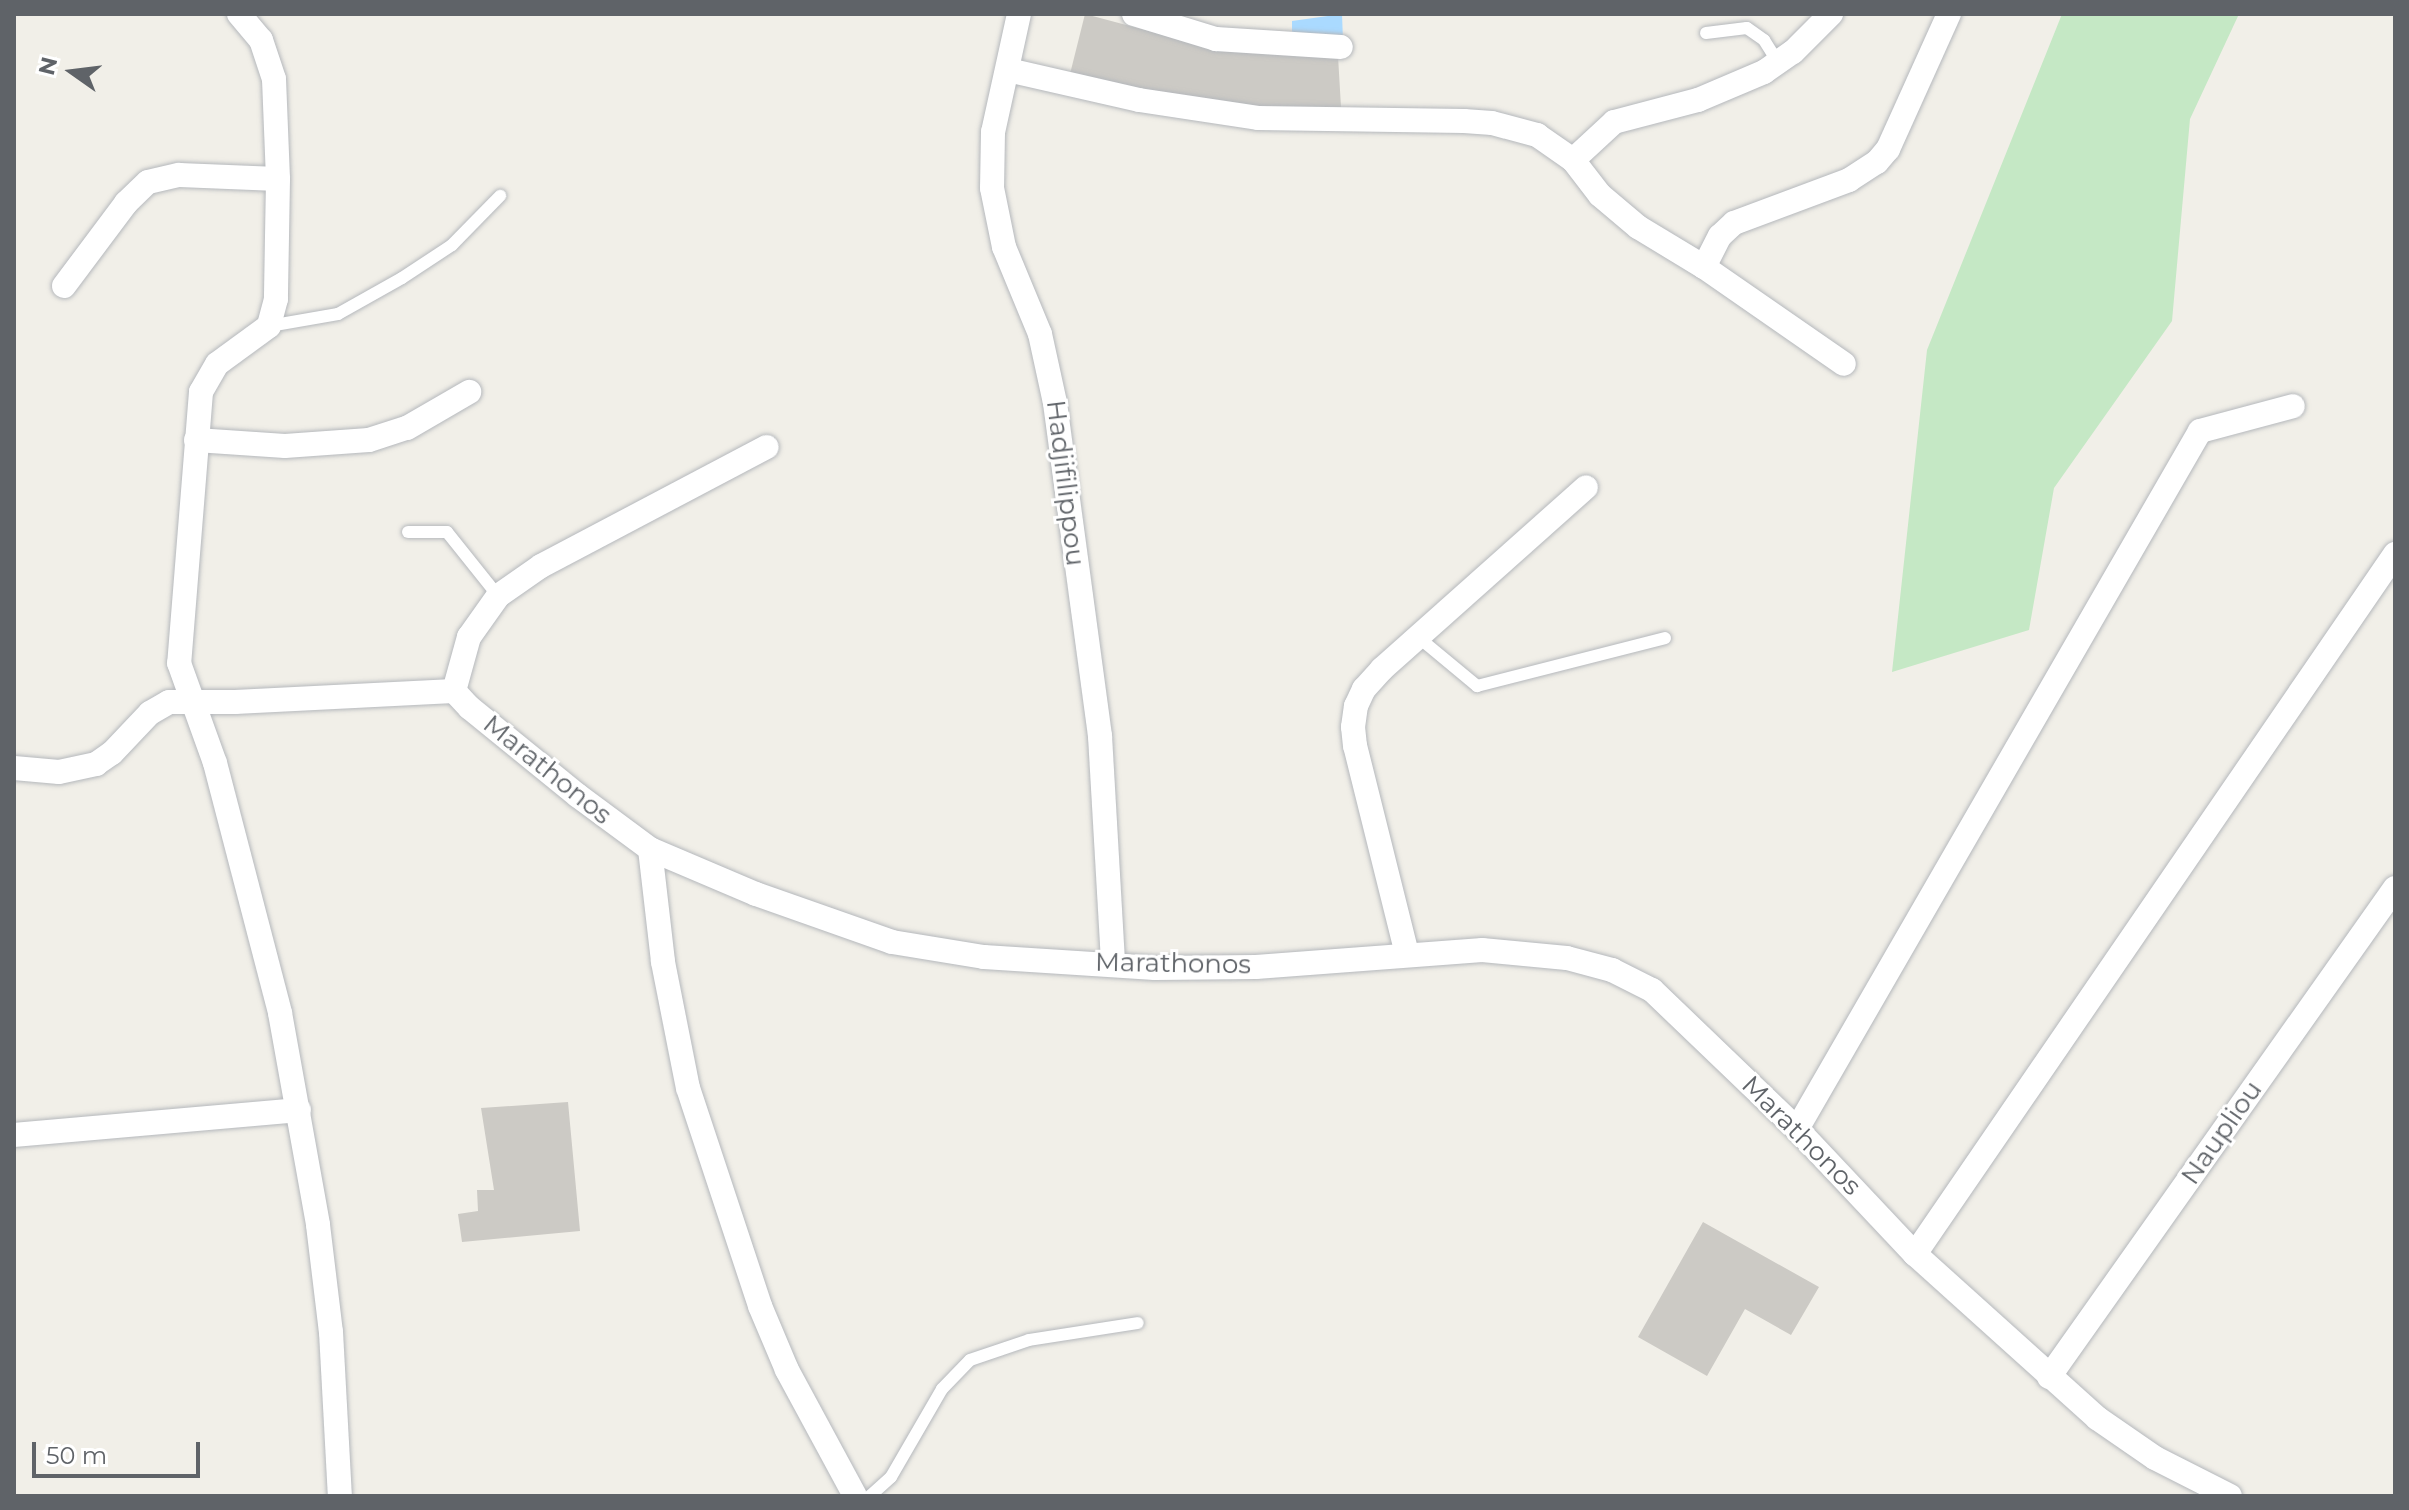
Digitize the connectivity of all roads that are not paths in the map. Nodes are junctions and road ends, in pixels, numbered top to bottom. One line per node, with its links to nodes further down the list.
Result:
1 (239, 14): 11 (street)
2 (1019, 14): 9 (street, Hadjifilippou)
3 (1134, 14): 7 (street)
4 (1831, 14): 8 (street)
5 (1949, 14): 13 (street)
6 (1706, 33): 8 (lane)
7 (1341, 47)
8 (1778, 62): 10 (street)
9 (1008, 70): 10 (street); 33 (street, Hadjifilippou)
10 (1573, 160): 13 (street)
11 (278, 179): 14 (street); 15 (street)
12 (500, 196): 15 (lane)
13 (1704, 267): 16 (street)
14 (64, 286)
15 (269, 326): 19 (street)
16 (1844, 364)
17 (469, 392): 19 (street)
18 (2293, 406): 35 (street)
19 (196, 440): 28 (street)
20 (767, 447): 24 (street)
21 (1586, 487): 25 (street)
22 (408, 532): 24 (lane)
23 (2395, 554): 37 (street)
24 (498, 596): 27 (street)
25 (1418, 637): 26 (lane); 32 (street)
26 (1665, 638)
27 (454, 691): 28 (street); 30 (street, Marathonos)
28 (194, 702): 29 (street); 34 (street)
29 (14, 768)
30 (650, 849): 33 (street, Marathonos); 41 (street)
31 (2395, 888): 39 (street, Naupliou)
32 (1407, 954): 33 (street, Marathonos); 35 (street, Marathonos)
33 (1113, 964)
34 (299, 1110): 36 (street); 40 (street)
35 (1797, 1129): 37 (street, Marathonos)
36 (14, 1135)
37 (1915, 1254): 39 (street, Marathonos)
38 (1138, 1323): 42 (lane)
39 (2049, 1377): 43 (street, Marathonos)
40 (340, 1496)
41 (855, 1496)
42 (870, 1496)
43 (2230, 1496)

